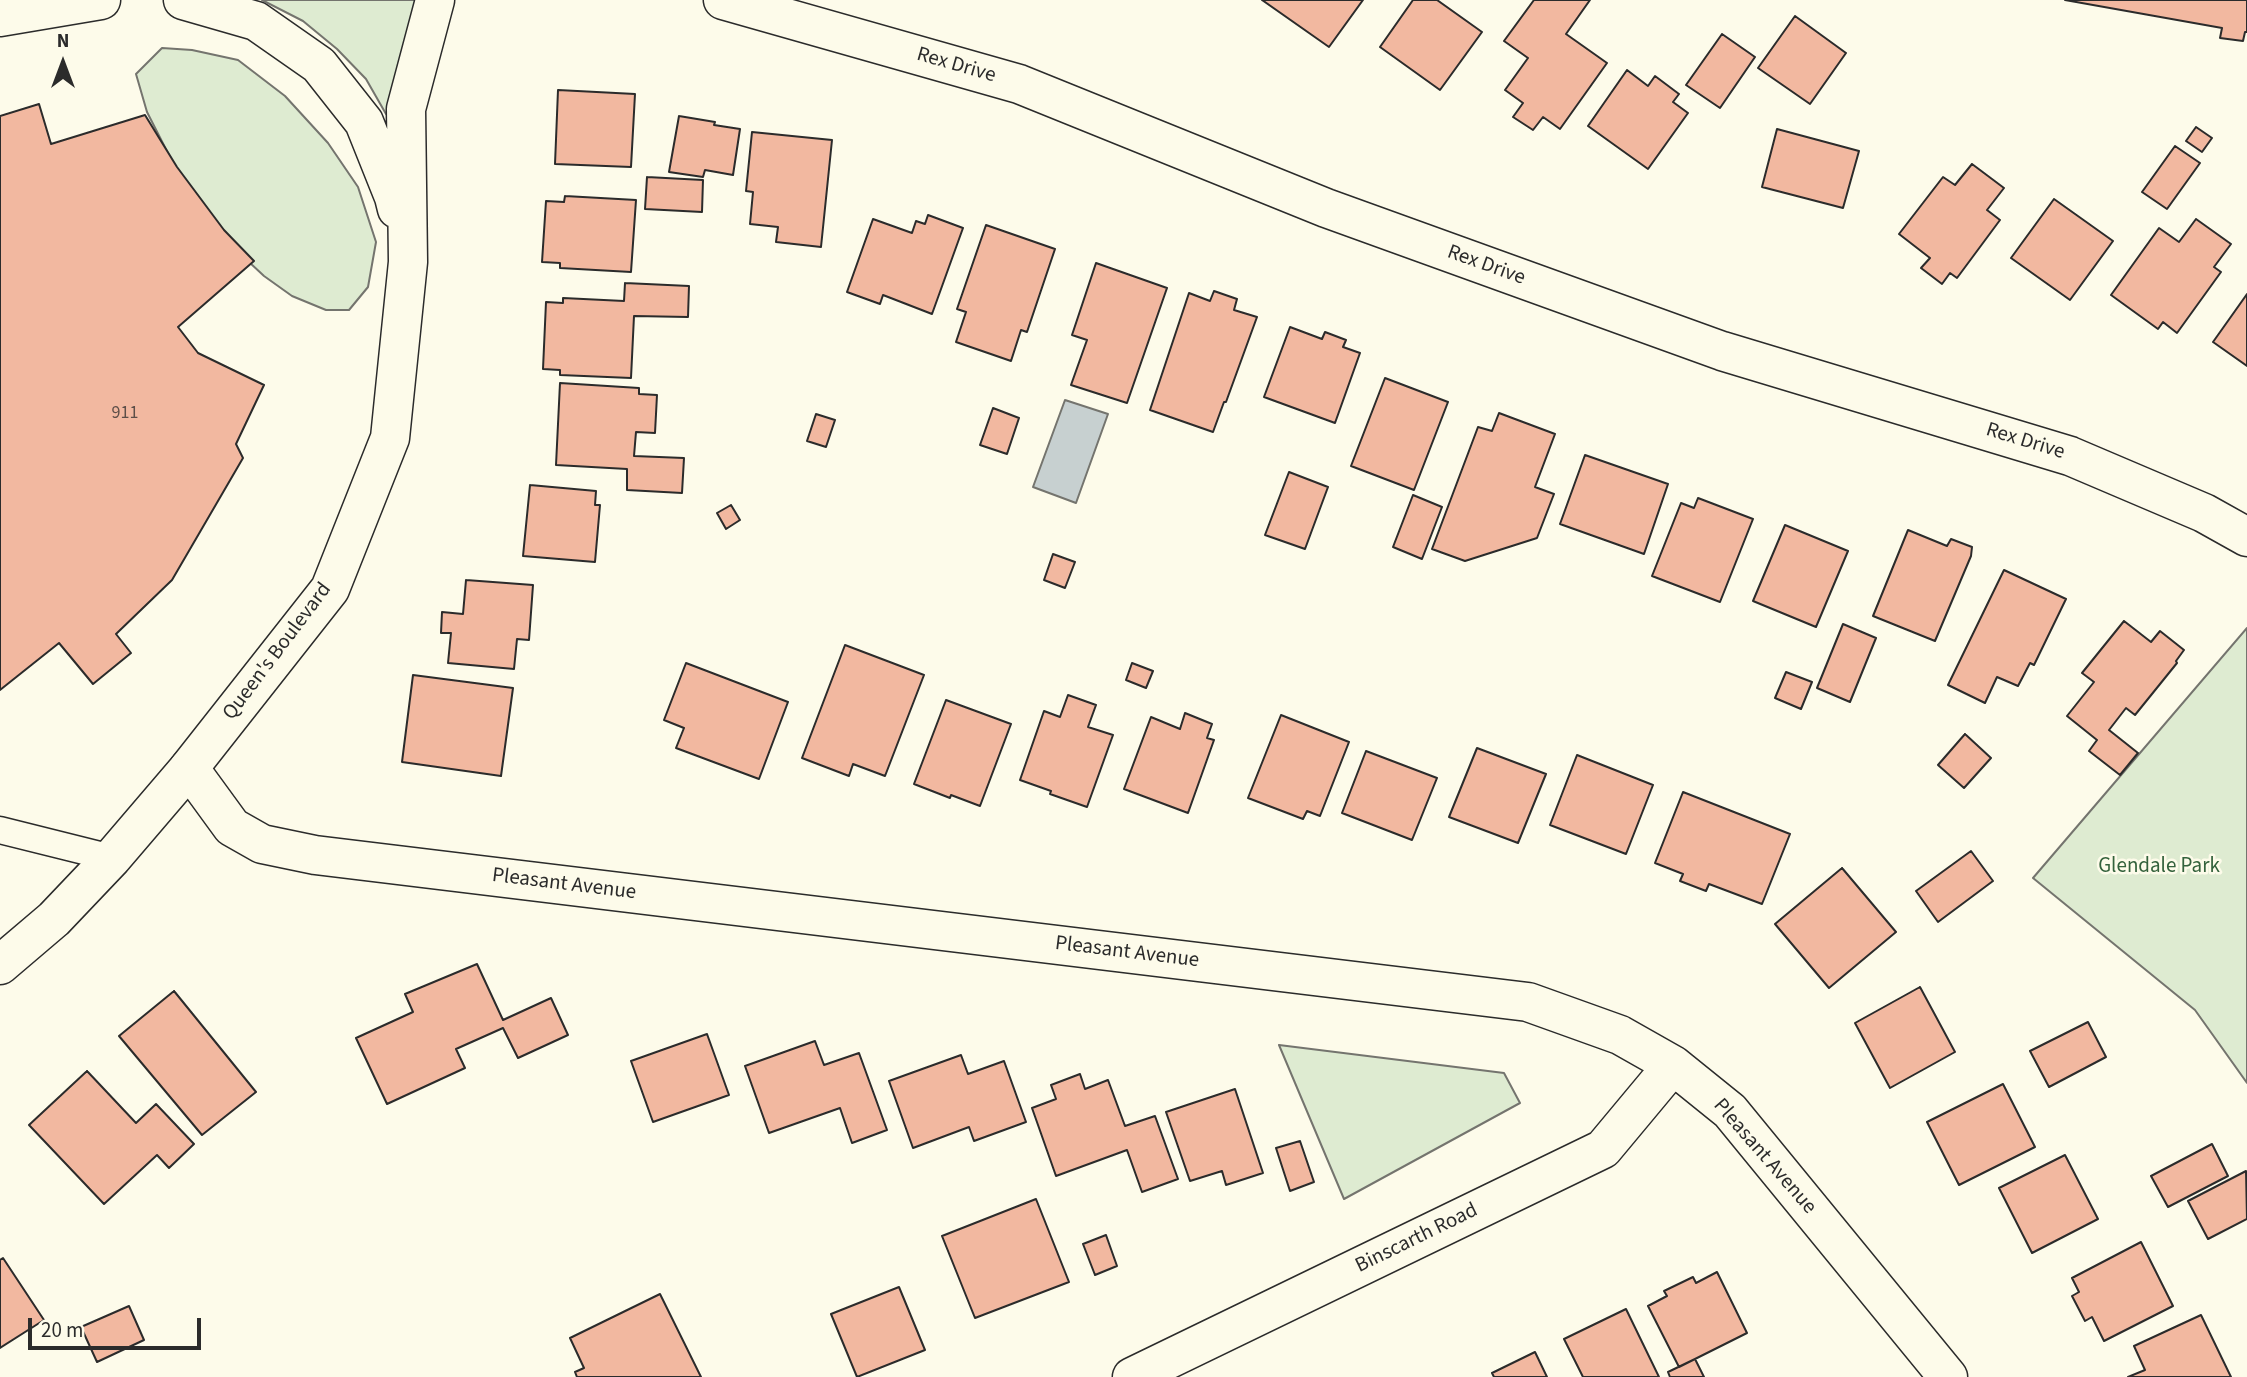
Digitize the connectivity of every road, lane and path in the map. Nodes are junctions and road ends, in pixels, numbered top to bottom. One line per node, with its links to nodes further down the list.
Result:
1 (101, 0): 5 (street)
2 (183, 0): 6 (street, Queen's Boulevard)
3 (435, 0): 6 (street, Queen's Boulevard)
4 (723, 0): 7 (street, Rex Drive)
5 (0, 17)
6 (408, 262): 8 (street, Queen's Boulevard)
7 (2247, 537)
8 (189, 768): 10 (street, Queen's Boulevard); 12 (street, Pleasant Avenue)
9 (0, 830): 10 (lane)
10 (112, 858): 11 (street, Queen's Boulevard)
11 (0, 965)
12 (1673, 1065): 13 (street, Binscarth Road); 14 (street, Pleasant Avenue)
13 (1132, 1377)
14 (1948, 1377)

